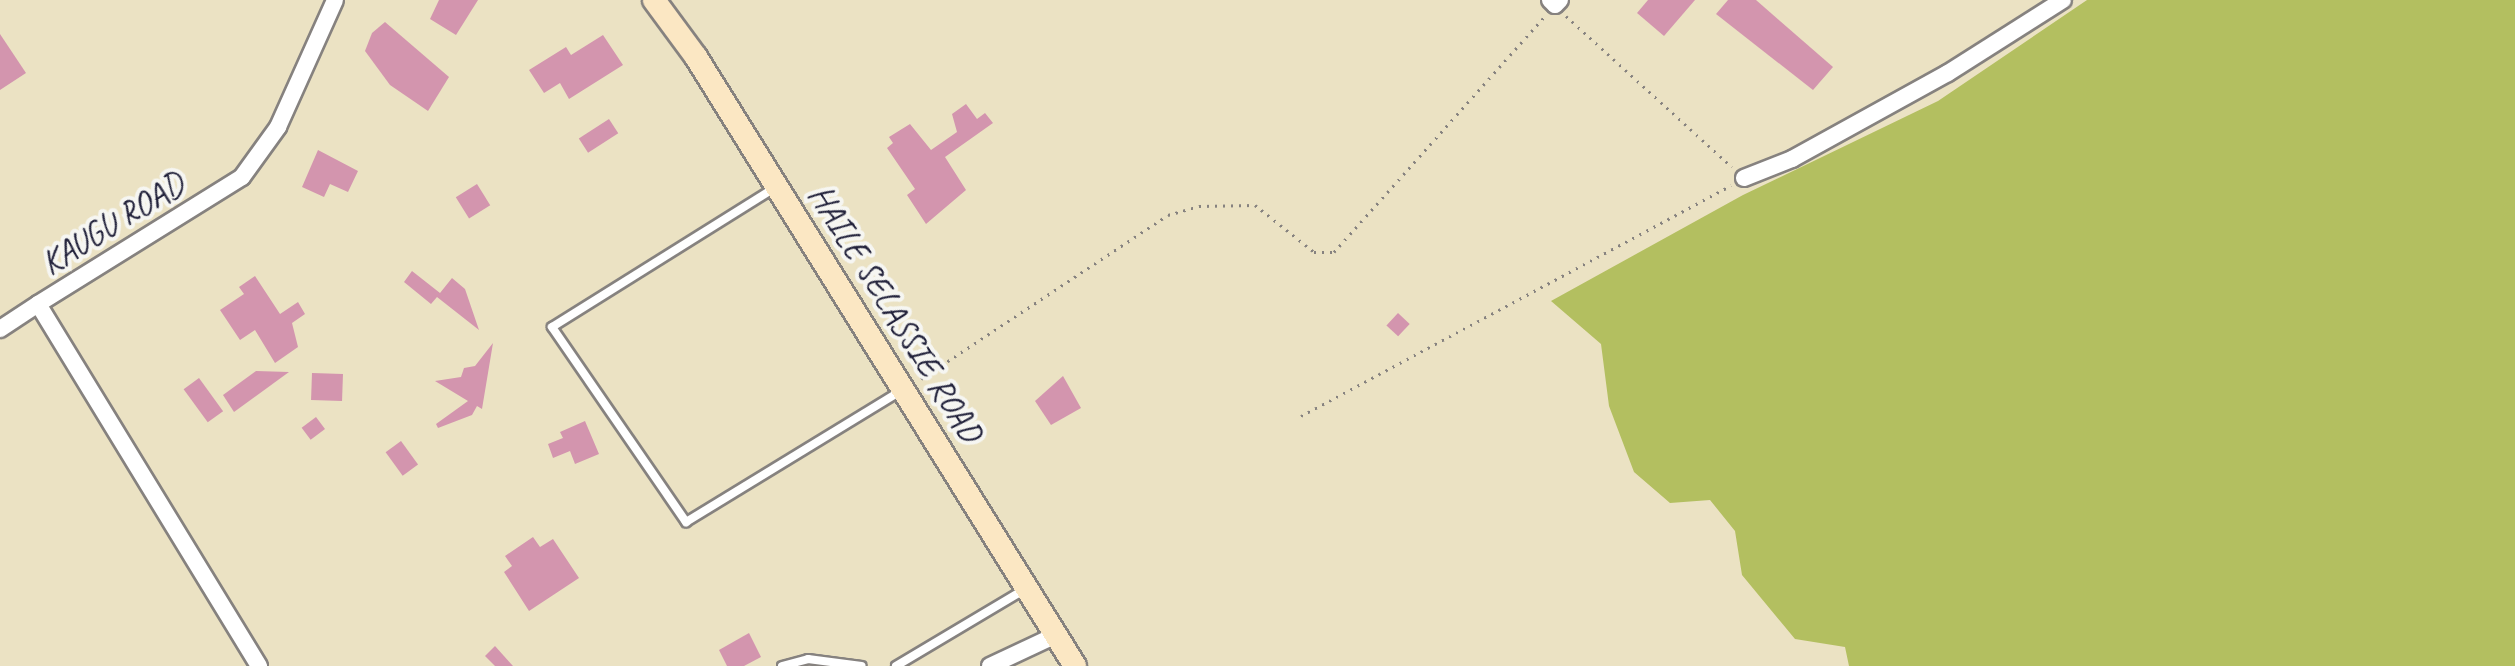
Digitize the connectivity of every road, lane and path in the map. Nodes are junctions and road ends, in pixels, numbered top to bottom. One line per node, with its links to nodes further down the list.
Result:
1 (335, 0): 7 (street, KAUGU ROAD)
2 (654, 0): 6 (street, HAILE SELASSIE ROAD)
3 (2063, 0): 5 (street)
4 (1555, 2): 5 (path); 9 (path)
5 (1744, 178): 10 (path)
6 (777, 187): 9 (street, HAILE SELASSIE ROAD); 9 (lane)
7 (38, 304): 8 (street); 13 (street, KAUGU ROAD)
8 (0, 329)
9 (904, 390): 11 (street, HAILE SELASSIE ROAD)
10 (1301, 416)
11 (1025, 589): 12 (street, HAILE SELASSIE ROAD); 16 (lane)
12 (1056, 635): 17 (street); 18 (street, HAILE SELASSIE ROAD)
13 (259, 666)
14 (782, 666): 15 (lane)
15 (862, 666)
16 (896, 666)
17 (990, 666)
18 (1075, 666)

